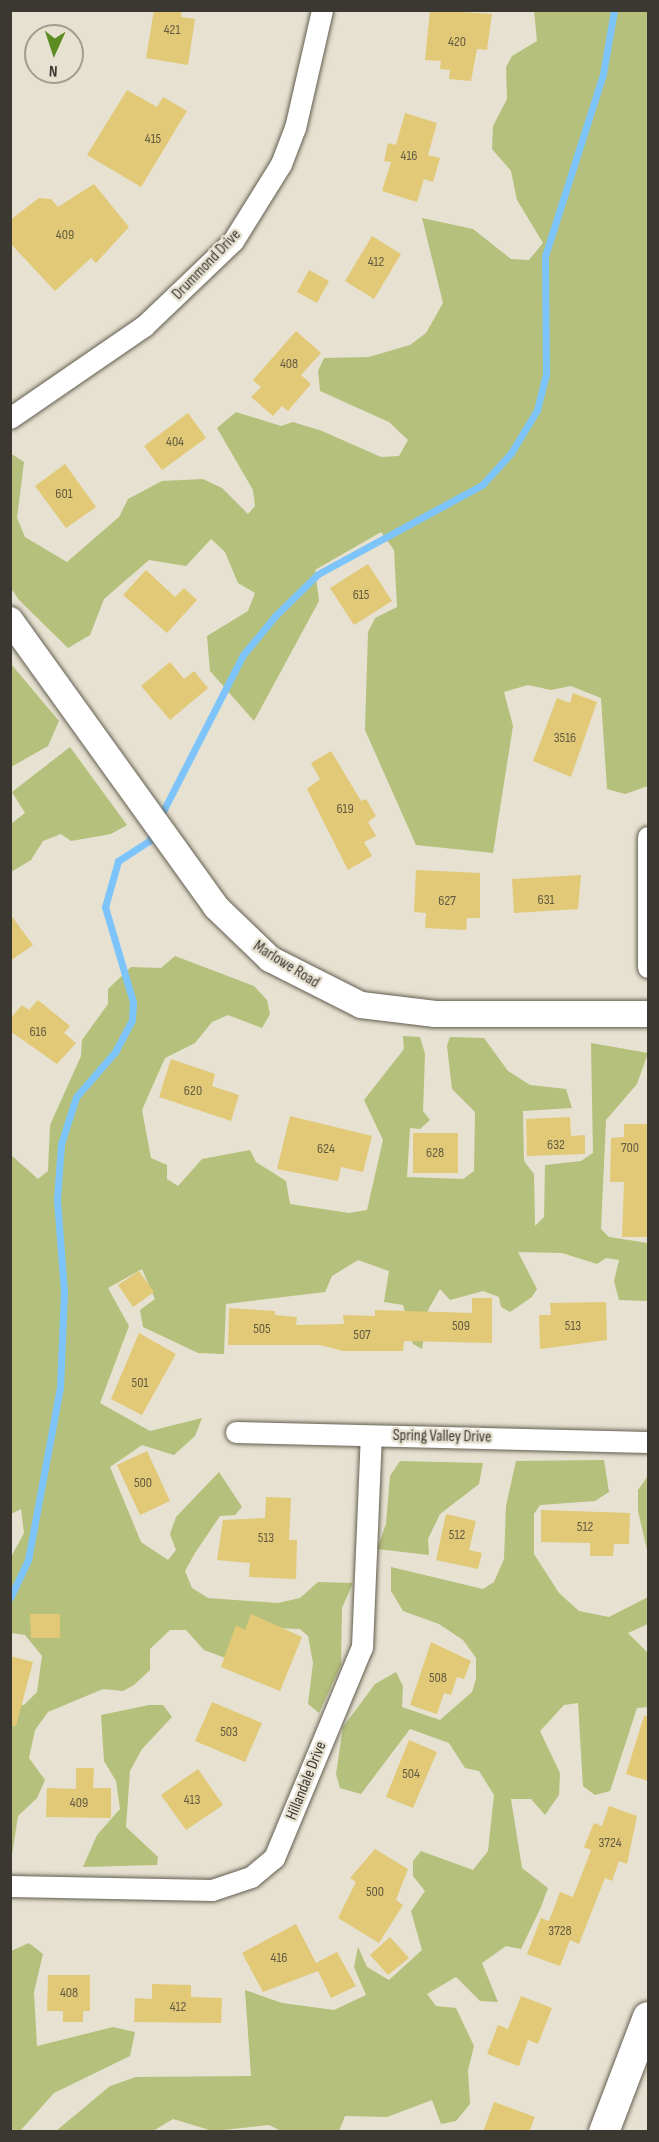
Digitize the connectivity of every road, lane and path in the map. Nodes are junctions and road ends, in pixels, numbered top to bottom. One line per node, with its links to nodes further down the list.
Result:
1 (322, 10): 2 (street, Drummond Drive)
2 (10, 418)
3 (10, 620): 6 (street, Marlowe Road)
4 (648, 837): 5 (street)
5 (648, 967)
6 (648, 1014)
7 (236, 1432): 8 (street, Spring Valley Drive)
8 (371, 1436): 9 (street, Spring Valley Drive); 10 (street, Hillandale Drive)
9 (648, 1442)
10 (10, 1886)
11 (648, 2017): 12 (main road)
12 (604, 2132)

